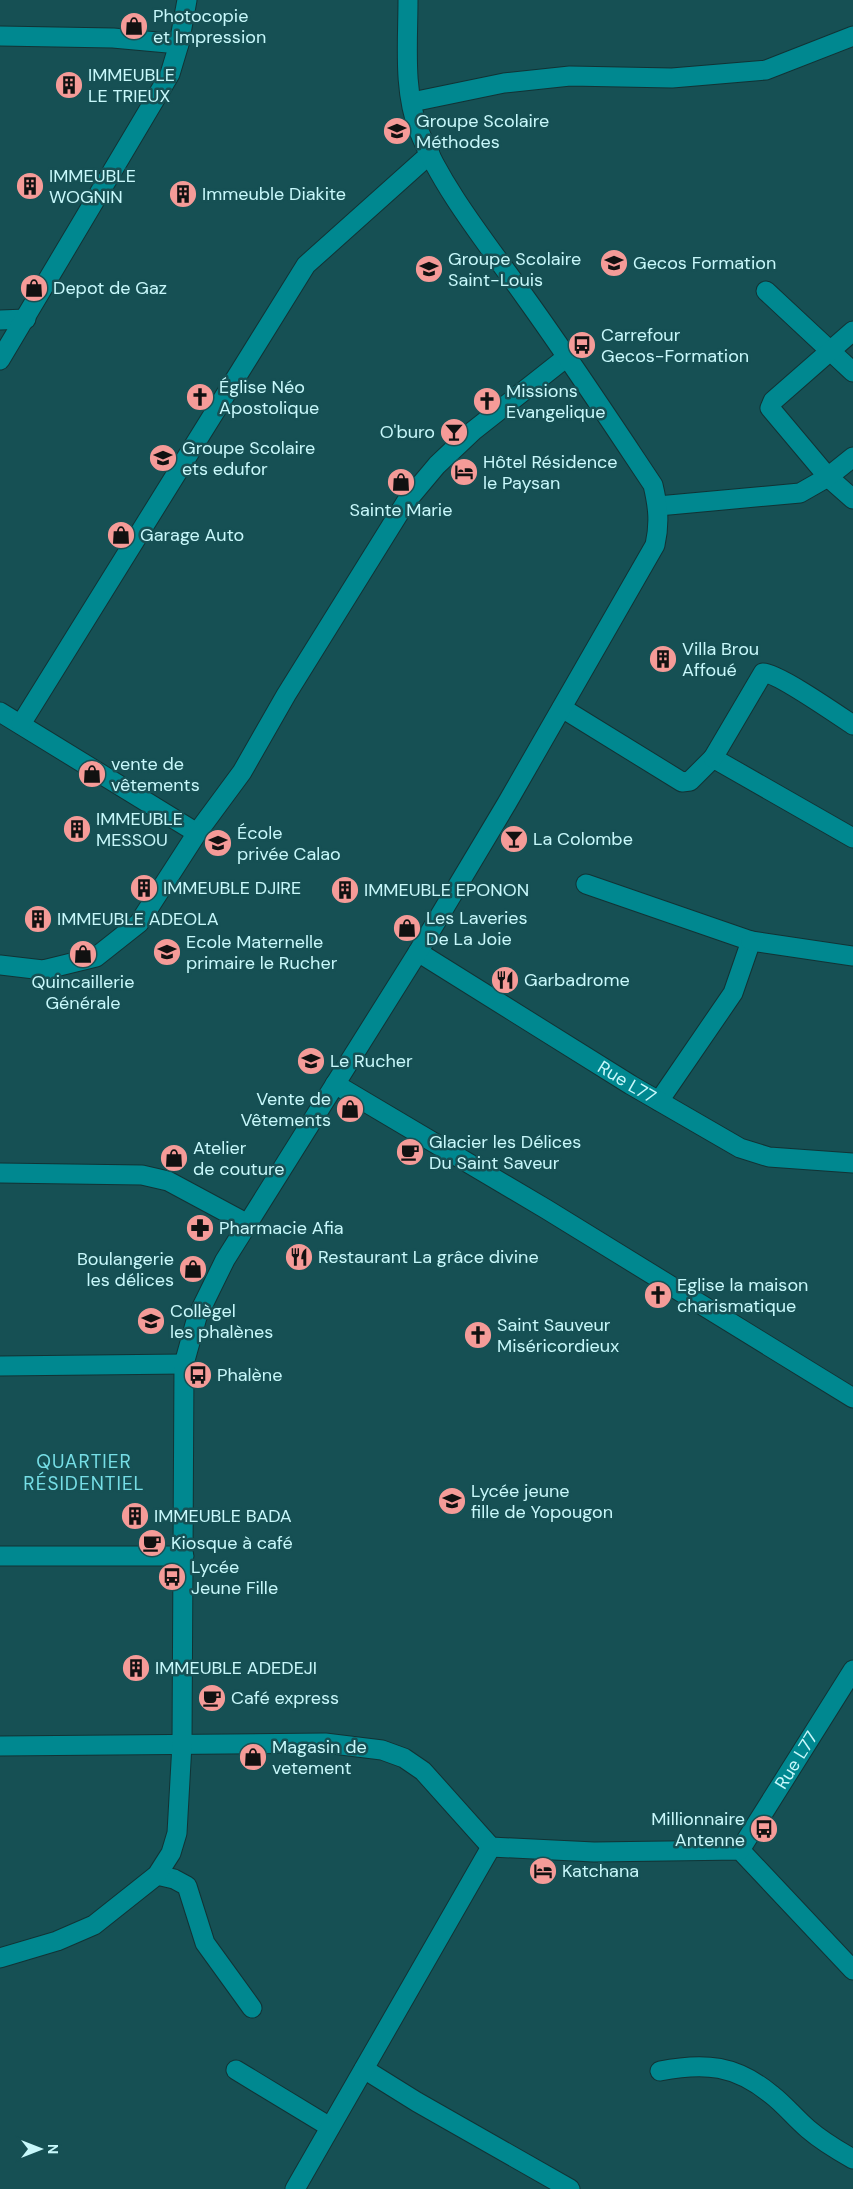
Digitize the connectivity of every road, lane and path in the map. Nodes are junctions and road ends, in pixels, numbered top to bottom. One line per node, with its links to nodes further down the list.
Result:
1 (187, 0): 5 (street)
2 (408, 0): 6 (street)
3 (0, 36): 5 (street)
4 (853, 36): 6 (street)
5 (179, 44): 9 (street)
6 (412, 102): 7 (street)
7 (430, 154): 13 (street); 22 (street)
8 (766, 291): 12 (street)
9 (26, 319): 10 (street); 14 (street)
10 (0, 320)
11 (853, 331): 12 (street)
12 (831, 351): 15 (street); 17 (street)
13 (568, 356): 19 (street); 25 (street)
14 (0, 360)
15 (853, 372)
16 (853, 457): 17 (street)
17 (828, 477): 18 (street); 19 (street)
18 (853, 499)
19 (658, 506): 20 (street)
20 (562, 708): 24 (street); 29 (street)
21 (0, 712): 22 (street)
22 (21, 724): 25 (street)
23 (853, 725): 24 (street)
24 (713, 758): 26 (street)
25 (197, 832): 31 (street)
26 (853, 838)
27 (586, 884): 28 (street)
28 (751, 941): 30 (street); 33 (street)
29 (418, 952): 32 (street); 33 (street, Rue L77)
30 (853, 956)
31 (0, 965)
32 (335, 1084): 36 (street); 39 (street)
33 (659, 1101): 34 (street, Rue L77)
34 (853, 1163)
35 (0, 1172): 36 (street)
36 (248, 1224): 37 (street)
37 (184, 1364): 38 (street); 41 (street)
38 (0, 1366)
39 (853, 1398)
40 (0, 1556): 41 (street)
41 (184, 1556): 43 (street)
42 (853, 1670): 46 (street, Rue L77)
43 (182, 1744): 44 (street); 45 (street); 47 (street)
44 (0, 1746)
45 (491, 1847): 46 (street); 51 (street)
46 (740, 1850): 49 (street)
47 (157, 1875): 48 (street); 50 (street)
48 (0, 1958)
49 (853, 1970)
50 (252, 2008)
51 (364, 2068): 54 (street); 57 (street)
52 (236, 2070): 54 (street)
53 (660, 2071): 55 (street)
54 (330, 2126): 56 (street)
55 (853, 2159)
56 (295, 2189)
57 (570, 2189)

